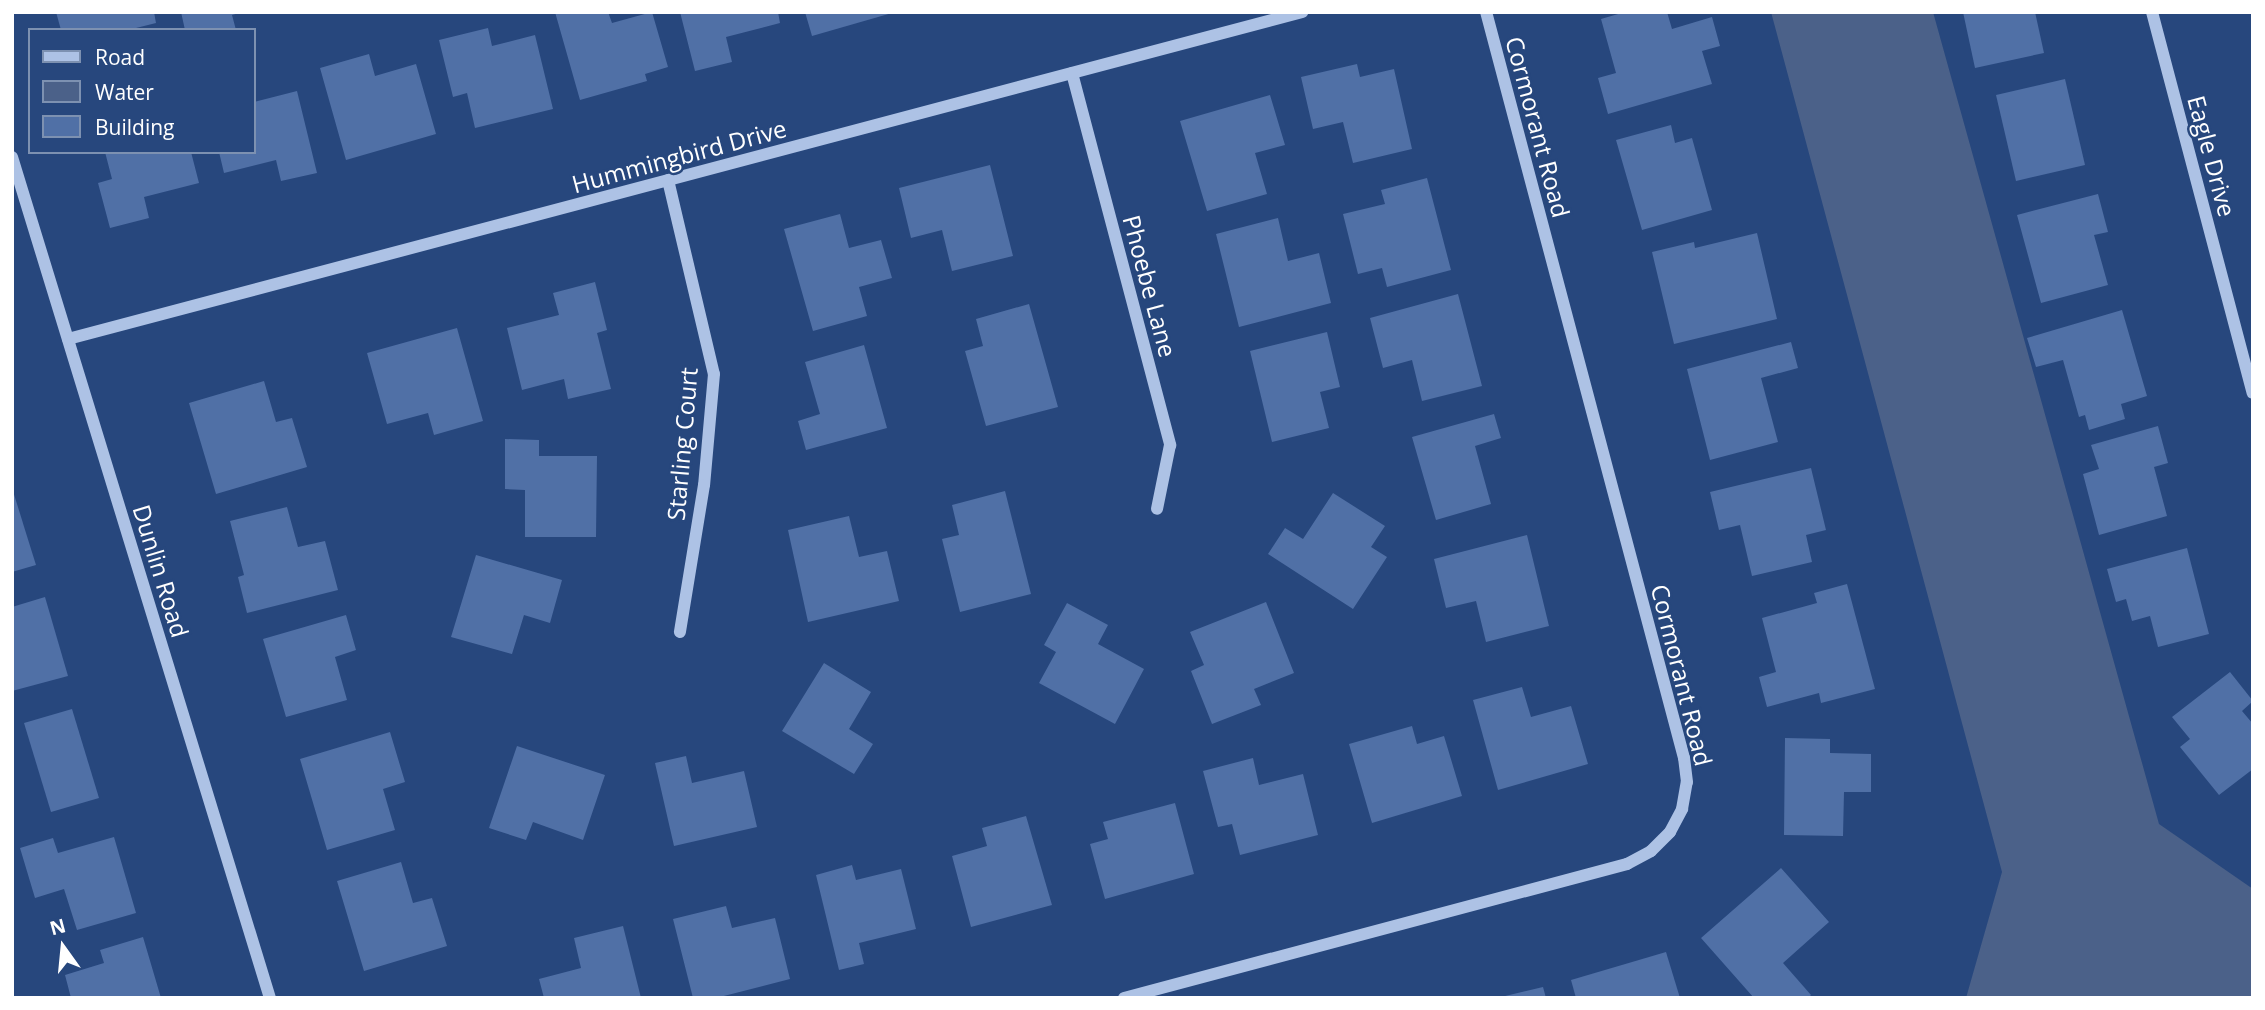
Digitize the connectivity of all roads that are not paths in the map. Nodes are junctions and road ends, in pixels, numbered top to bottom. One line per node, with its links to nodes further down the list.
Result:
1 (1302, 12): 4 (street, Hummingbird Drive)
2 (1486, 12): 12 (street, Cormorant Road)
3 (2152, 12): 8 (street, Eagle Drive)
4 (1072, 74): 6 (street, Hummingbird Drive); 9 (street, Phoebe Lane)
5 (12, 157): 7 (street, Dunlin Road)
6 (668, 180): 7 (street, Hummingbird Drive); 10 (street, Starling Court)
7 (68, 339): 11 (street, Dunlin Road)
8 (2253, 393)
9 (1157, 509)
10 (680, 632)
11 (270, 998)
12 (1124, 998)

